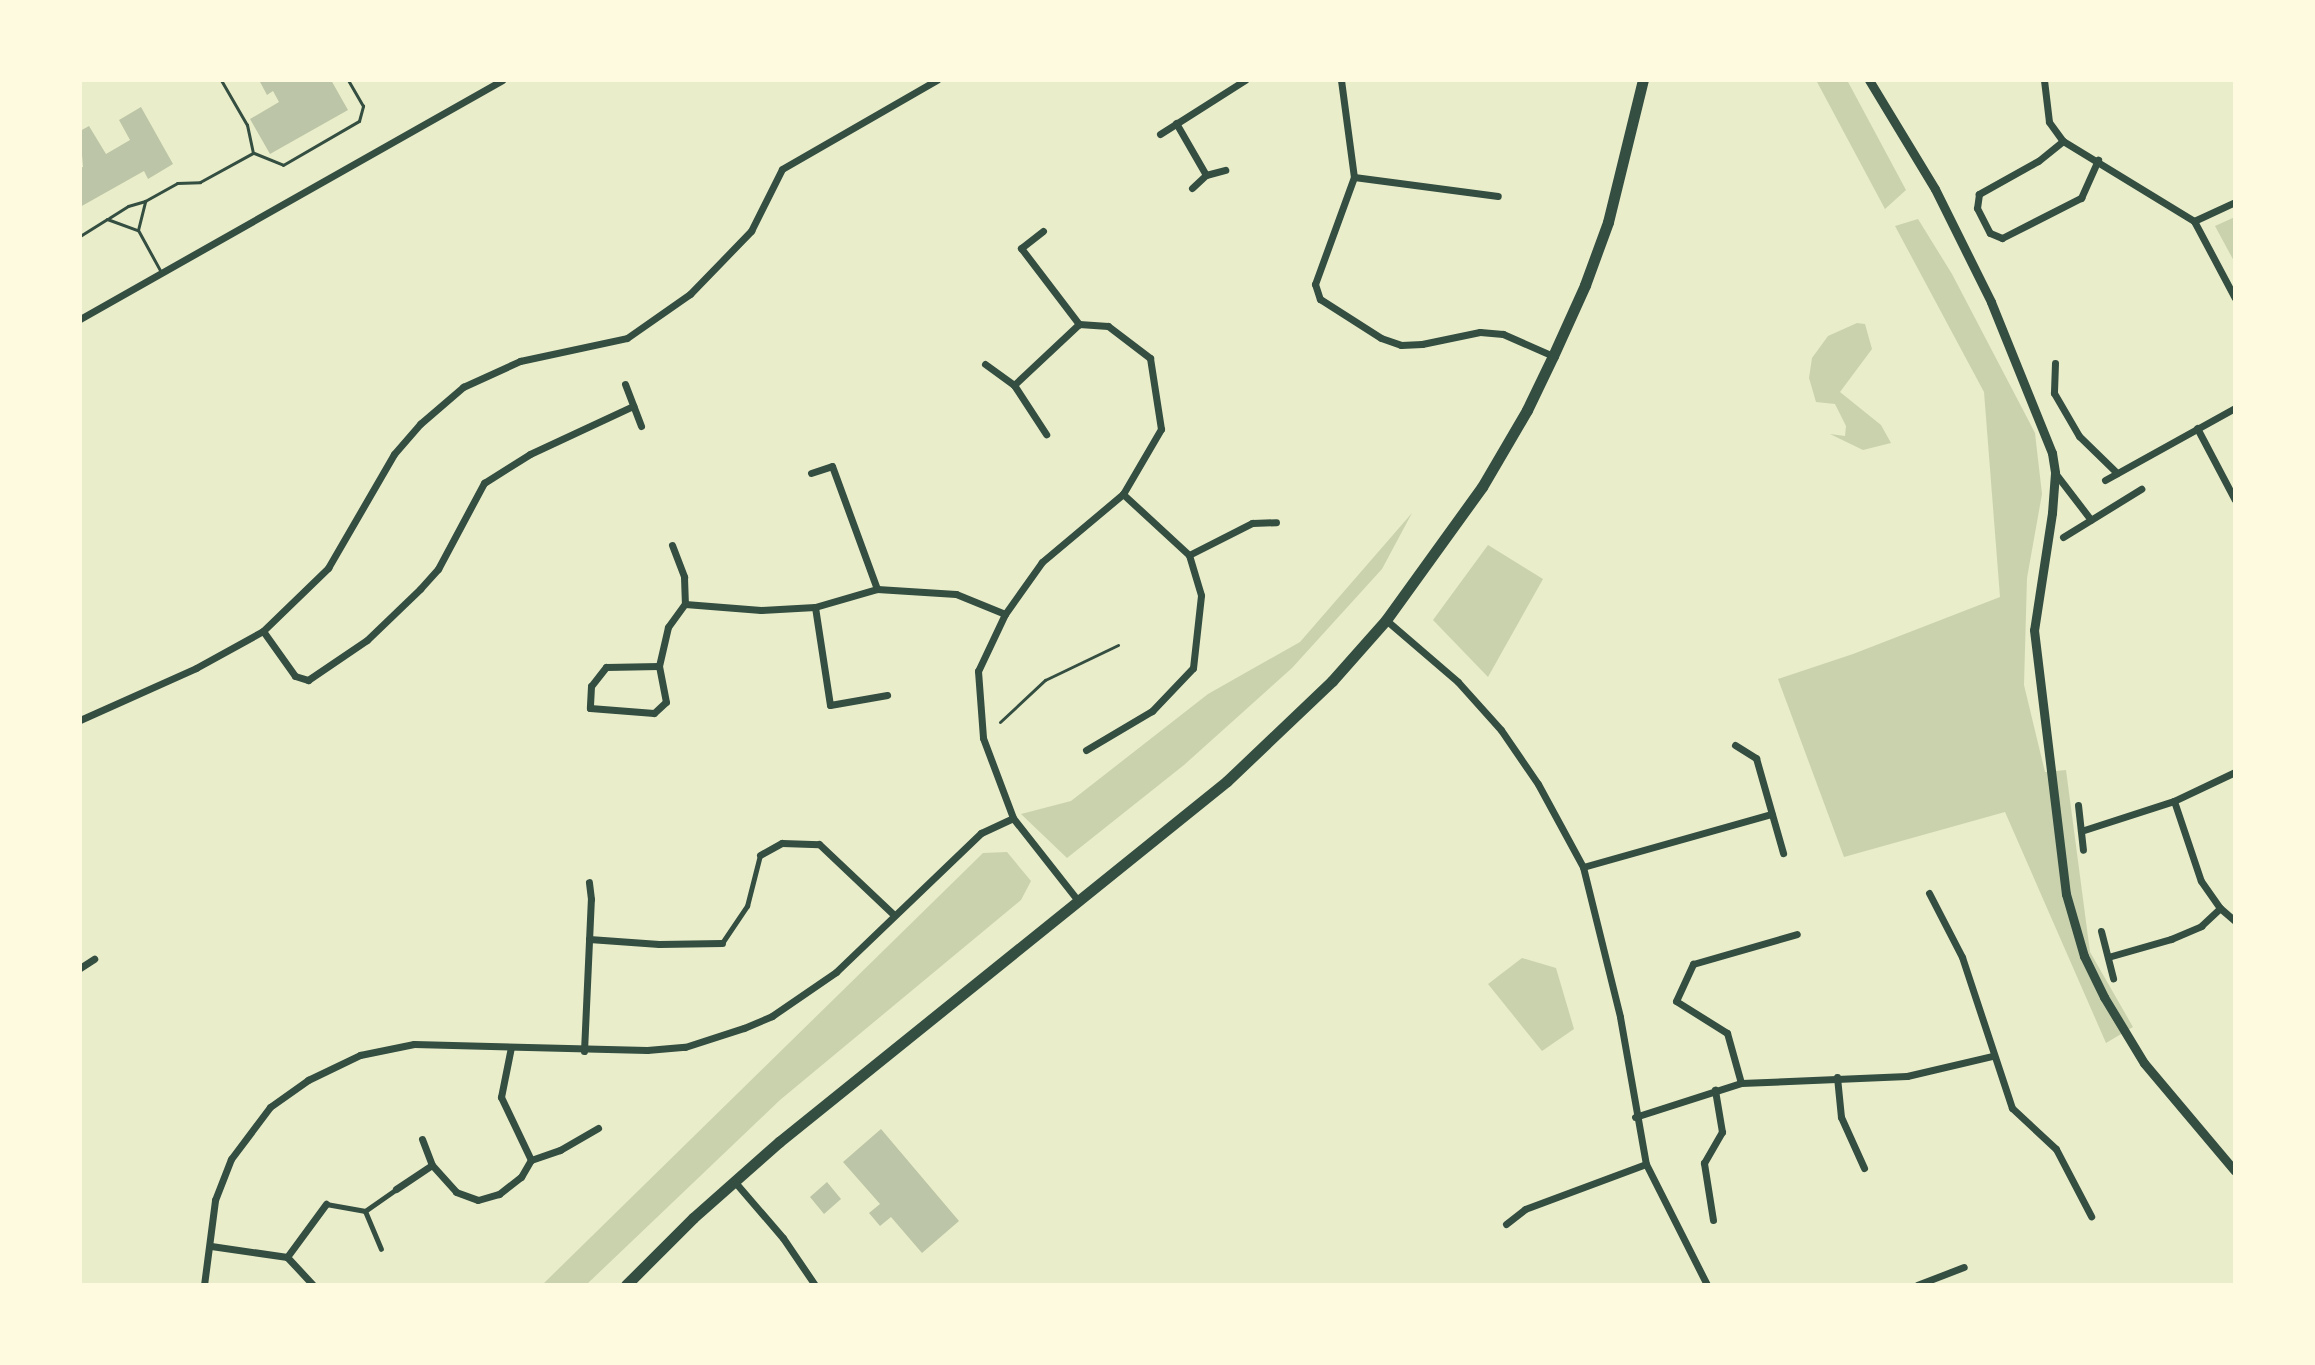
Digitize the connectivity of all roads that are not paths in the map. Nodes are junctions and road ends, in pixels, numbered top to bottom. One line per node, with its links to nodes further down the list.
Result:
1 (221, 80): 13 (lane)
2 (348, 80): 13 (lane)
3 (502, 80): 27 (street)
4 (937, 80): 58 (street)
5 (1245, 80): 10 (street)
6 (1341, 80): 17 (street)
7 (1643, 80): 31 (main road)
8 (1869, 80): 42 (street)
9 (2044, 80): 12 (street)
10 (1176, 123): 11 (street); 16 (street)
11 (1160, 134)
12 (2063, 141): 14 (street); 14 (street)
13 (253, 153): 20 (lane)
14 (2098, 160): 23 (street)
15 (1225, 170): 16 (street)
16 (1206, 175): 18 (street)
17 (1354, 177): 19 (street); 31 (street)
18 (1192, 188)
19 (1498, 196)
20 (145, 201): 22 (lane); 24 (lane)
21 (2235, 202): 23 (street)
22 (107, 219): 24 (lane); 26 (lane)
23 (2194, 221): 28 (street)
24 (138, 230): 27 (lane)
25 (1043, 231): 30 (street)
26 (80, 236)
27 (162, 272): 29 (street)
28 (2235, 298)
29 (80, 319)
30 (1079, 324): 35 (street); 46 (street)
31 (1553, 356): 57 (main road)
32 (2055, 363): 43 (street)
33 (985, 364): 35 (street)
34 (625, 384): 36 (street)
35 (1014, 385): 40 (street)
36 (633, 406): 38 (street); 58 (street)
37 (2235, 408): 39 (street)
38 (641, 426)
39 (2197, 428): 43 (street); 47 (street)
40 (1046, 434)
41 (811, 473): 53 (street)
42 (2055, 473): 48 (street); 101 (street)
43 (2117, 473): 44 (street)
44 (2105, 480)
45 (2141, 489): 48 (street)
46 (1123, 494): 52 (street); 56 (street)
47 (2235, 500)
48 (2091, 520): 50 (street)
49 (1276, 522): 52 (street)
50 (2063, 537)
51 (672, 545): 54 (street)
52 (1189, 555): 63 (street)
53 (877, 589): 55 (street); 56 (street)
54 (685, 604): 55 (street); 59 (street)
55 (815, 607): 60 (street)
56 (1005, 614): 68 (street)
57 (1386, 620): 73 (street); 76 (main road)
58 (263, 631): 61 (street)
59 (659, 666): 59 (street)
60 (887, 695)
61 (80, 720)
62 (1735, 745): 67 (street)
63 (1086, 750)
64 (2235, 772): 65 (street)
65 (2174, 801): 69 (street); 77 (street)
66 (2078, 805): 69 (street)
67 (1772, 814): 71 (street); 73 (street)
68 (1013, 818): 76 (street); 78 (street)
69 (2081, 831): 70 (street)
70 (2083, 850)
71 (1783, 853)
72 (760, 855): 78 (street); 83 (street)
73 (1583, 867): 94 (street)
74 (589, 882): 82 (street)
75 (1929, 893): 90 (street)
76 (1079, 902): 102 (main road)
77 (2220, 908): 79 (street); 84 (street)
78 (893, 914): 89 (street)
79 (2235, 921)
80 (2101, 931): 84 (street)
81 (1797, 934): 92 (street)
82 (589, 939): 83 (street); 89 (street)
83 (722, 943)
84 (2108, 957): 87 (street)
85 (94, 959): 86 (street)
86 (80, 968)
87 (2113, 978)
88 (511, 1047): 89 (street); 97 (street); 109 (street)
89 (584, 1051)
90 (1992, 1056): 91 (street); 106 (street)
91 (1837, 1077): 92 (street); 100 (street)
92 (1741, 1083): 93 (street)
93 (1715, 1090): 94 (street); 107 (street)
94 (1635, 1117): 98 (street)
95 (598, 1128): 97 (street)
96 (422, 1139): 99 (street)
97 (531, 1160): 99 (street)
98 (1646, 1164): 108 (street); 113 (street)
99 (432, 1165): 103 (street)
100 (1864, 1168)
101 (2235, 1171)
102 (734, 1181): 116 (main road); 117 (street)
103 (396, 1189): 105 (street)
104 (326, 1204): 105 (street); 111 (street)
105 (365, 1211): 110 (street)
106 (2091, 1216)
107 (1713, 1220)
108 (1506, 1224)
109 (211, 1246): 111 (street); 114 (street)
110 (381, 1249)
111 (287, 1257): 115 (street)
112 (1964, 1267): 118 (street)
113 (1705, 1284)
114 (204, 1285)
115 (313, 1285)
116 (626, 1285)
117 (815, 1285)
118 (1917, 1285)

